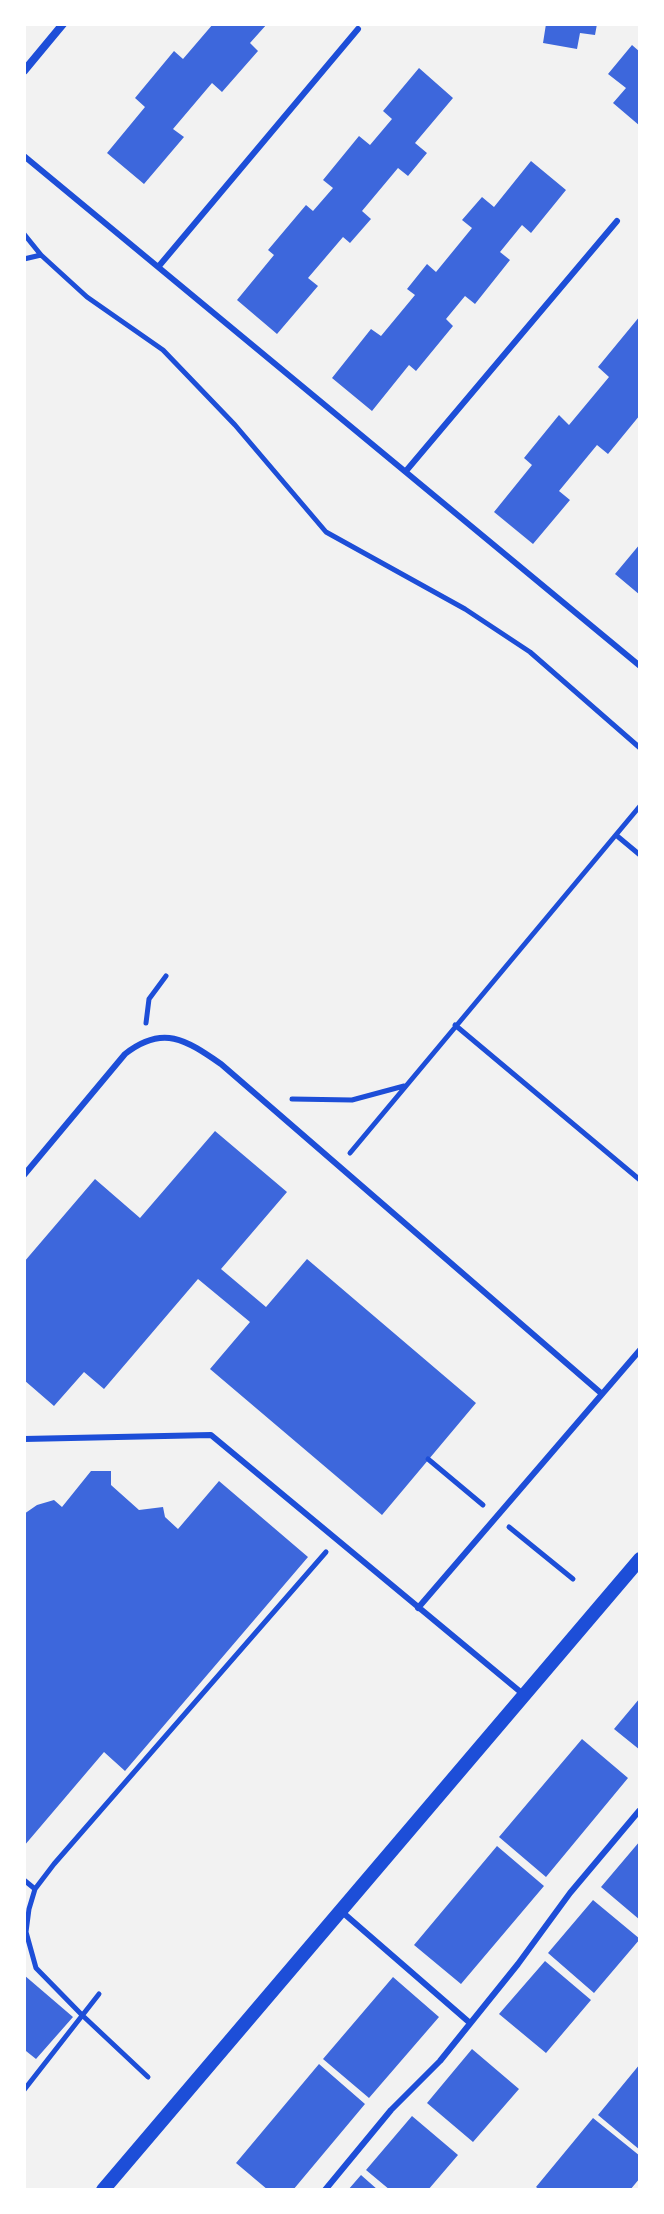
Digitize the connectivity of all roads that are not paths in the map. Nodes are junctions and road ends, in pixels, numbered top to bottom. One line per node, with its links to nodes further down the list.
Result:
1 (63, 24): 3 (street)
2 (358, 29): 6 (lane)
3 (24, 71)
4 (24, 156): 6 (lane)
5 (617, 221): 7 (lane)
6 (159, 266): 7 (lane)
7 (406, 471): 8 (lane)
8 (640, 666)
9 (24, 1175): 11 (lane)
10 (640, 1350): 11 (lane)
11 (602, 1394): 14 (lane)
12 (24, 1439): 14 (lane)
13 (640, 1559): 15 (street)
14 (418, 1608): 15 (lane)
15 (524, 1695): 17 (street)
16 (639, 1811): 18 (lane)
17 (341, 1911): 18 (lane); 19 (street)
18 (470, 2023): 20 (lane)
19 (103, 2190)
20 (325, 2190)

